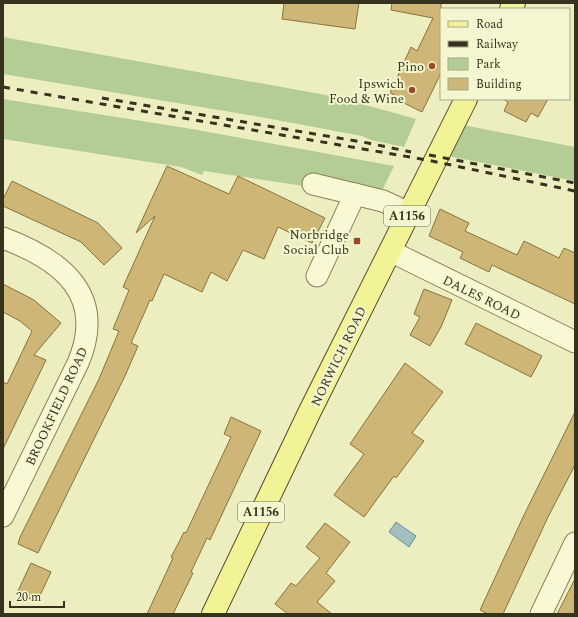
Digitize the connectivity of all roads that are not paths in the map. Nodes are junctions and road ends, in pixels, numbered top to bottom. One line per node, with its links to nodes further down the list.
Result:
1 (498, 3): 2 (street)
2 (509, 8)
3 (466, 100): 6 (main road, NORWICH ROAD / A1156)
4 (312, 184): 5 (street)
5 (355, 194): 6 (street); 9 (street)
6 (409, 213): 8 (main road, NORWICH ROAD / A1156)
7 (3, 238): 11 (street, BROOKFIELD ROAD)
8 (390, 250): 10 (street, DALES ROAD); 13 (main road, NORWICH ROAD / A1156)
9 (317, 276)
10 (575, 342)
11 (3, 516)
12 (575, 543): 14 (street)
13 (213, 614)
14 (541, 614)

